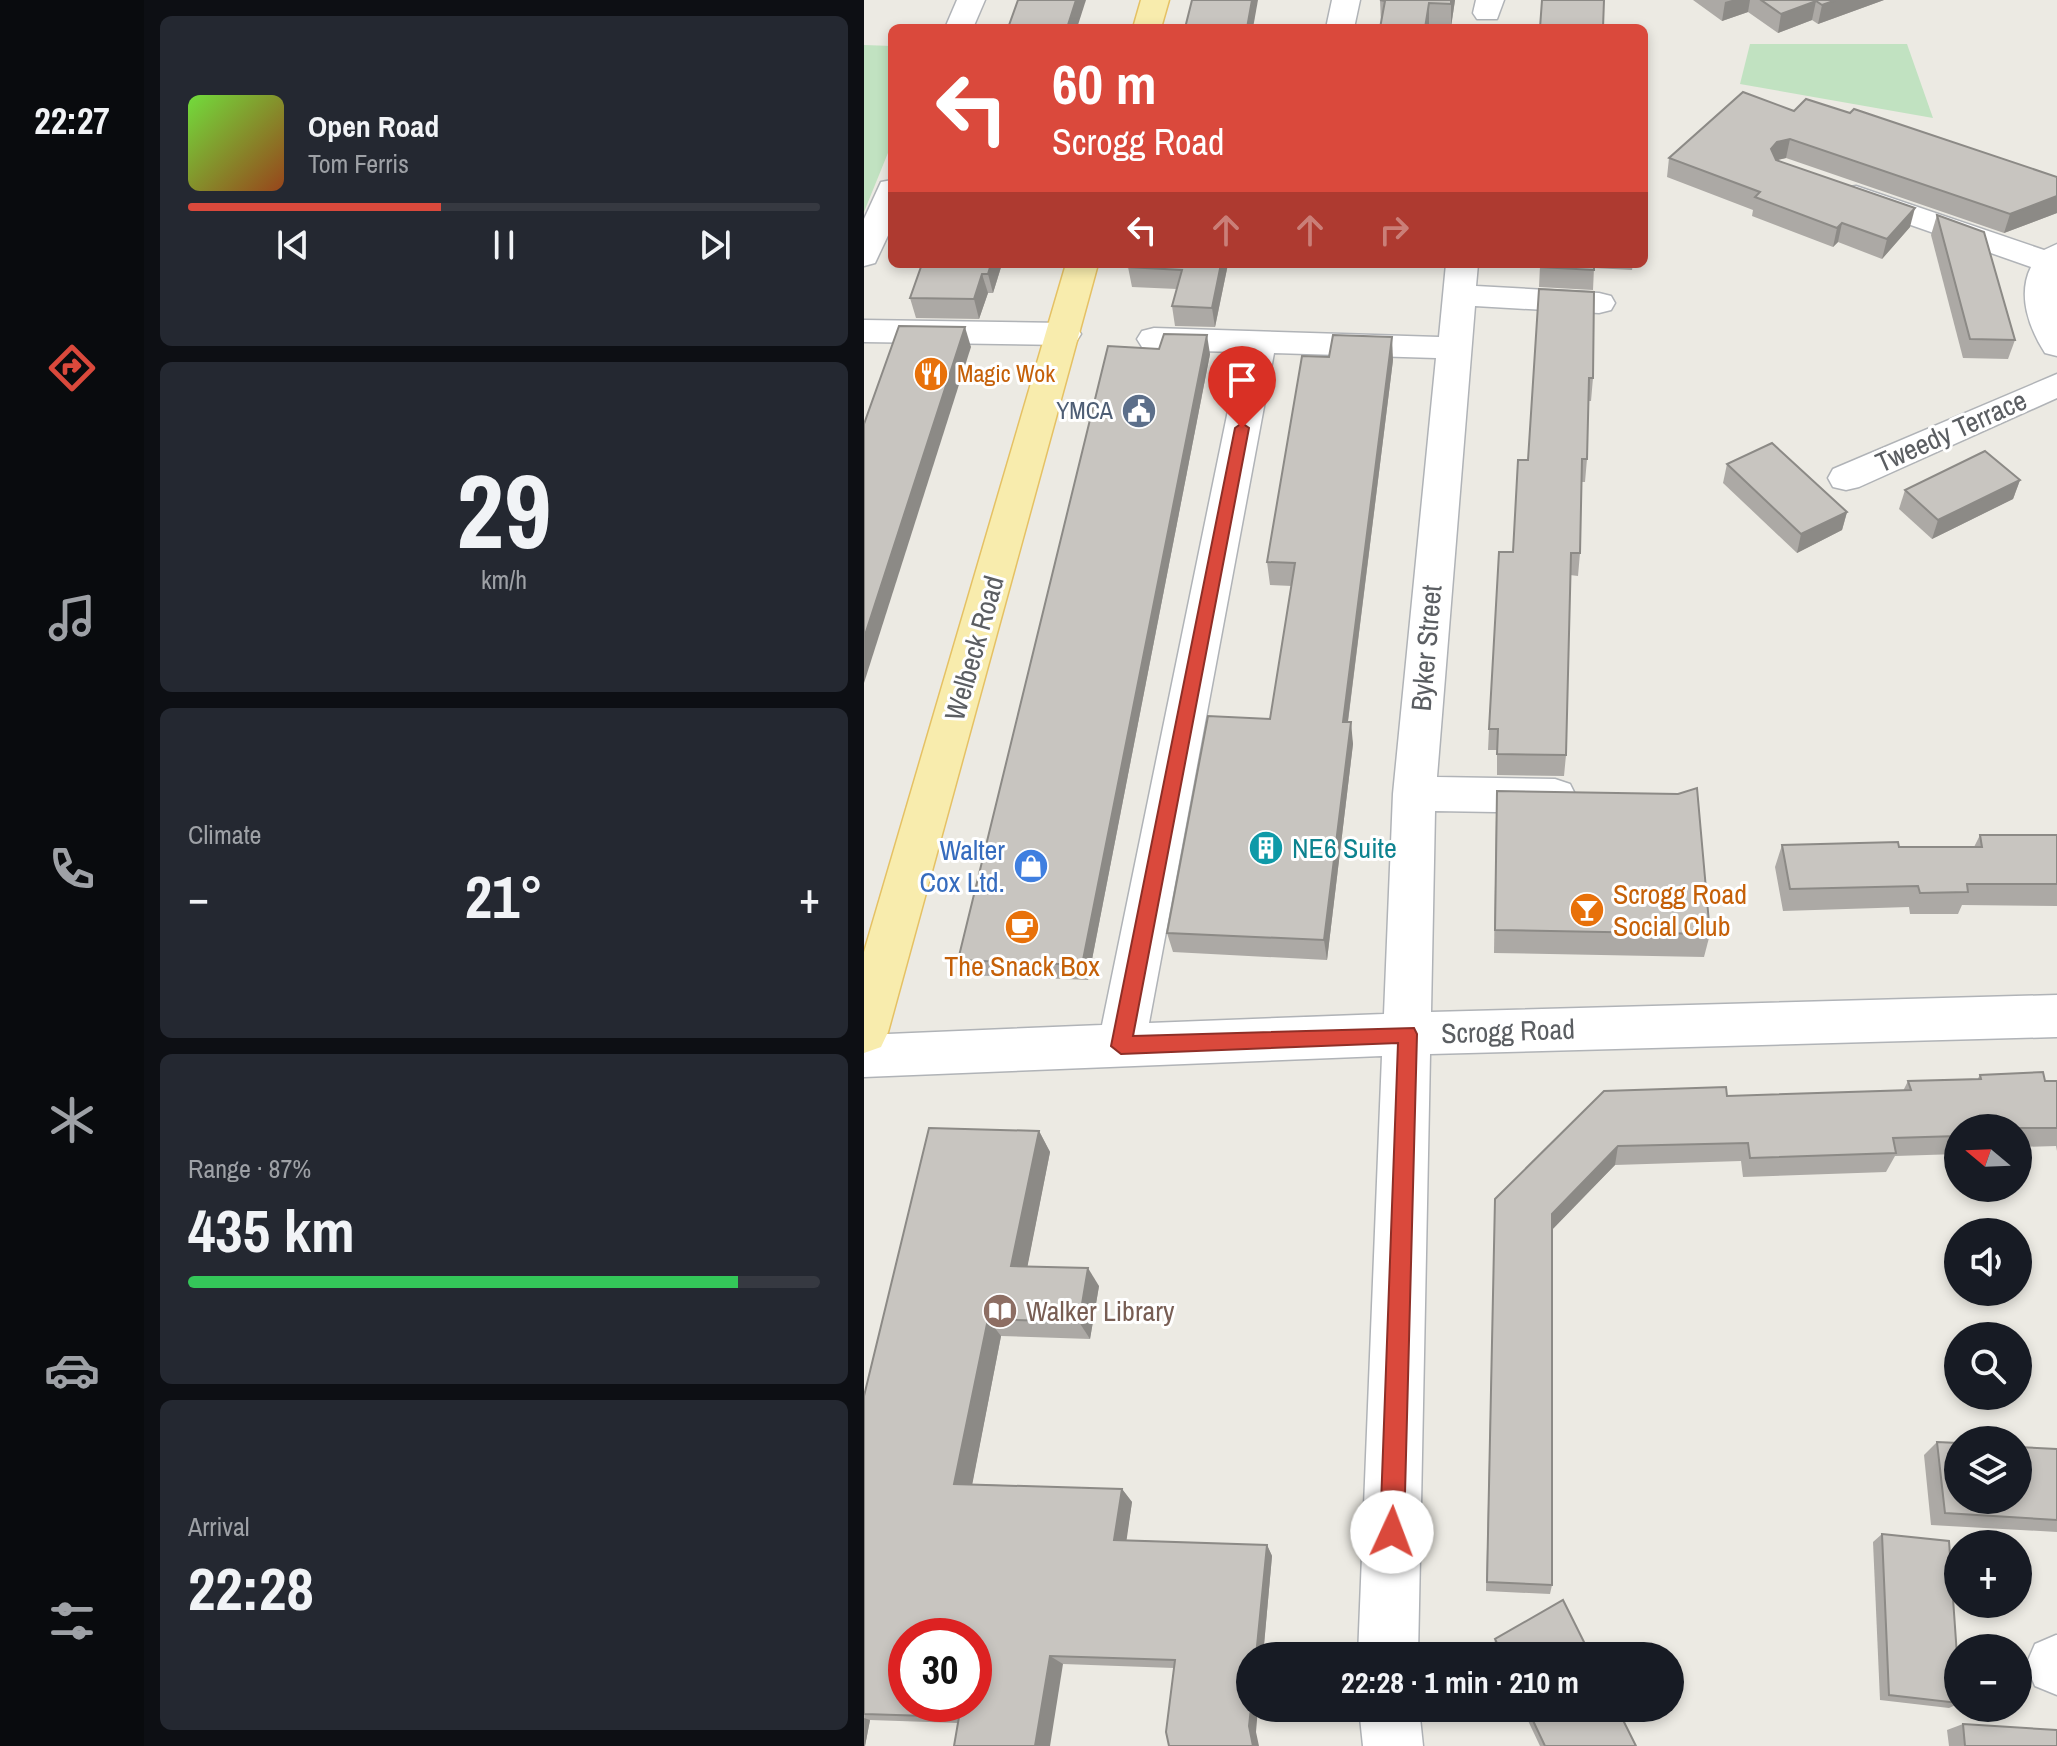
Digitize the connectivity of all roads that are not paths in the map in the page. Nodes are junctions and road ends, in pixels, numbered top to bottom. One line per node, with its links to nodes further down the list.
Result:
1 (971, 0): 4 (street)
2 (1155, 0): 5 (main road)
3 (1346, 0): 6 (street)
4 (961, 24)
5 (1148, 24)
6 (1341, 24)
7 (1829, 186): 10 (street)
8 (888, 199): 9 (street)
9 (864, 256)
10 (2052, 258): 18 (street)
11 (1081, 268): 15 (main road, Welbeck Road)
12 (1460, 280): 13 (street); 19 (street, Byker Street)
13 (1599, 303)
14 (864, 331): 15 (street)
15 (1064, 334): 25 (main road, Welbeck Road)
16 (1154, 339): 17 (street)
17 (1259, 341): 19 (street); 27 (street)
18 (2057, 345)
19 (1452, 348): 22 (street, Byker Street)
20 (2057, 385): 21 (street, Tweedy Terrace)
21 (1846, 478)
22 (1414, 794): 23 (street); 26 (street, Byker Street)
23 (1602, 797)
24 (2057, 1016): 26 (street, Scrogg Road)
25 (864, 1032)
26 (1408, 1034): 27 (street, Scrogg Road); 29 (street, Byker Street)
27 (1121, 1046): 28 (street, Scrogg Road)
28 (864, 1056)
29 (1388, 1642)
30 (1390, 1722): 31 (street)
31 (1393, 1746)

